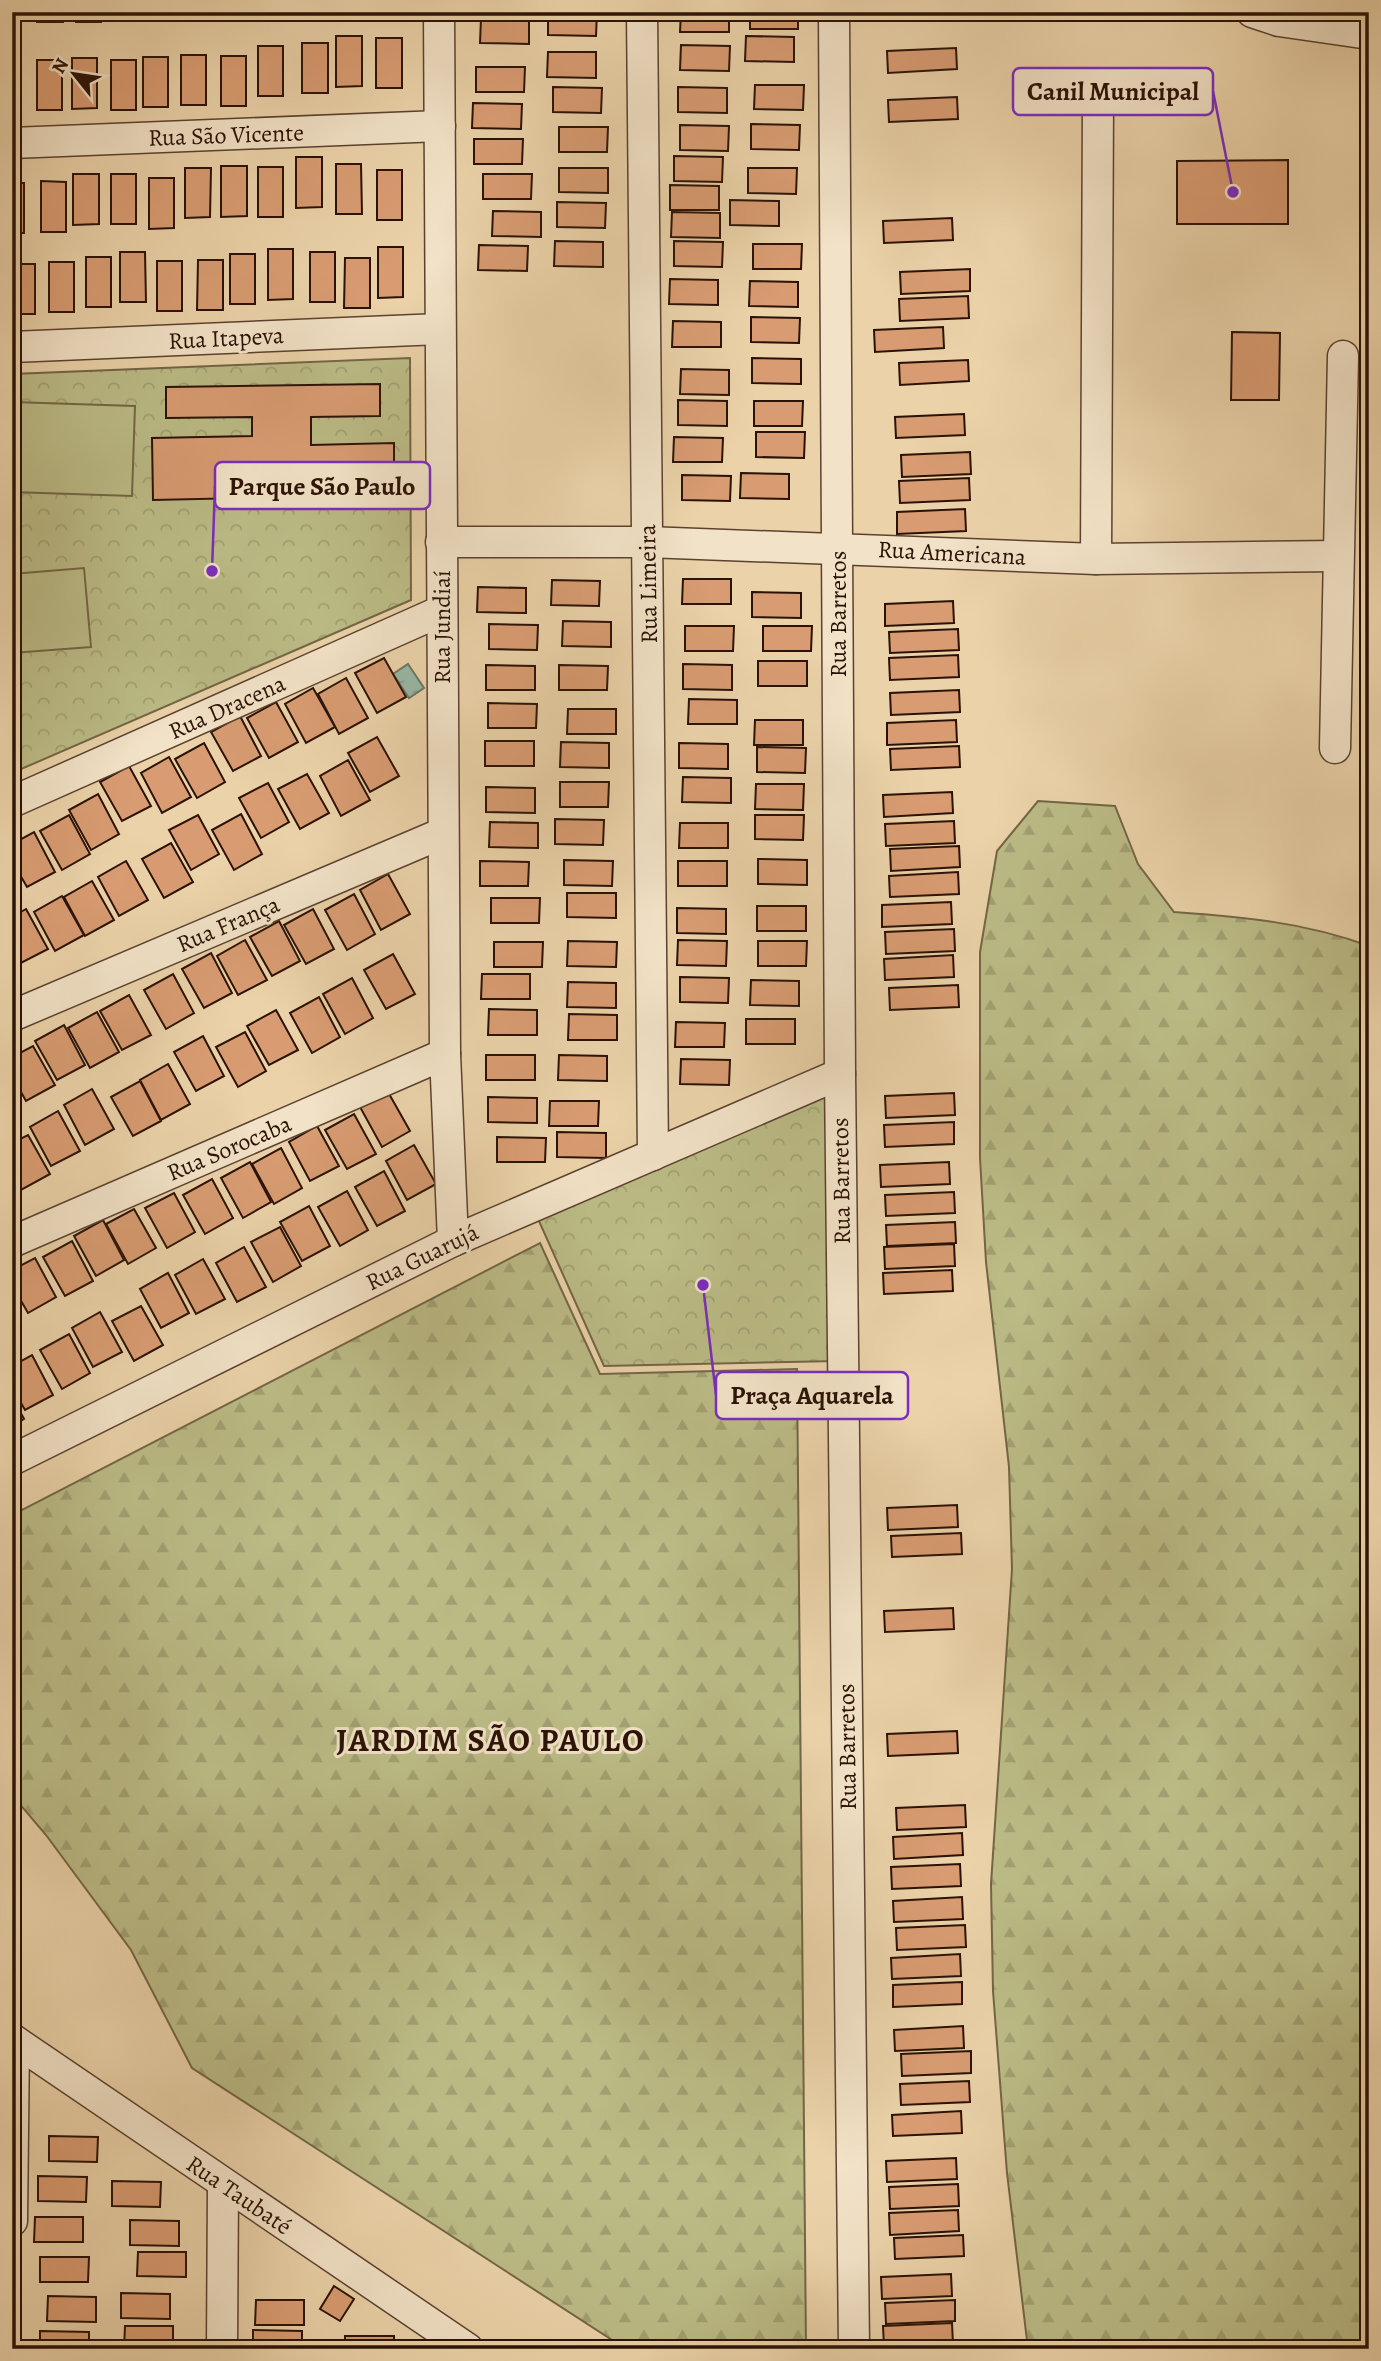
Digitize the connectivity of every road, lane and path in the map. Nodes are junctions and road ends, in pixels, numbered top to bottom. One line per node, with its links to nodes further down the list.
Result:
1 (439, 12): 7 (street, Rua Jundiaí)
2 (642, 12): 13 (street, Rua Limeira)
3 (834, 12): 14 (street, Rua Barretos)
4 (1252, 12): 5 (street)
5 (1369, 34)
6 (1098, 97): 16 (street)
7 (440, 126): 8 (street, Rua São Vicente); 9 (street, Rua Jundiaí)
8 (12, 143)
9 (440, 328): 10 (street, Rua Itapeva); 12 (street, Rua Jundiaí)
10 (12, 347)
11 (1343, 356): 15 (street)
12 (441, 542): 13 (street, Rua Americana); 17 (street, Rua Jundiaí)
13 (647, 542): 14 (street, Rua Americana); 24 (street, Rua Limeira)
14 (838, 548): 16 (street, Rua Americana); 23 (street, Rua Barretos)
15 (1337, 556): 16 (street, Rua Americana); 18 (street)
16 (1096, 559)
17 (441, 611): 19 (street, Rua Dracena); 20 (street, Rua Jundiaí)
18 (1335, 748)
19 (12, 802)
20 (443, 832): 21 (street, Rua França); 22 (street, Rua Jundiaí)
21 (12, 1016)
22 (445, 1054): 25 (street, Rua Jundiaí); 26 (street, Rua Sorocaba)
23 (840, 1074): 24 (street, Rua Guarujá); 34 (street, Rua Barretos)
24 (653, 1155): 25 (street, Rua Guarujá)
25 (453, 1241): 27 (street, Rua Guarujá)
26 (12, 1242)
27 (12, 1460)
28 (13, 2040): 29 (street, Rua Taubaté); 30 (street)
29 (223, 2185): 31 (street, Rua Taubaté); 32 (street)
30 (12, 2221)
31 (438, 2339): 33 (street, Rua Taubaté)
32 (222, 2349)
33 (468, 2349)
34 (854, 2349)

